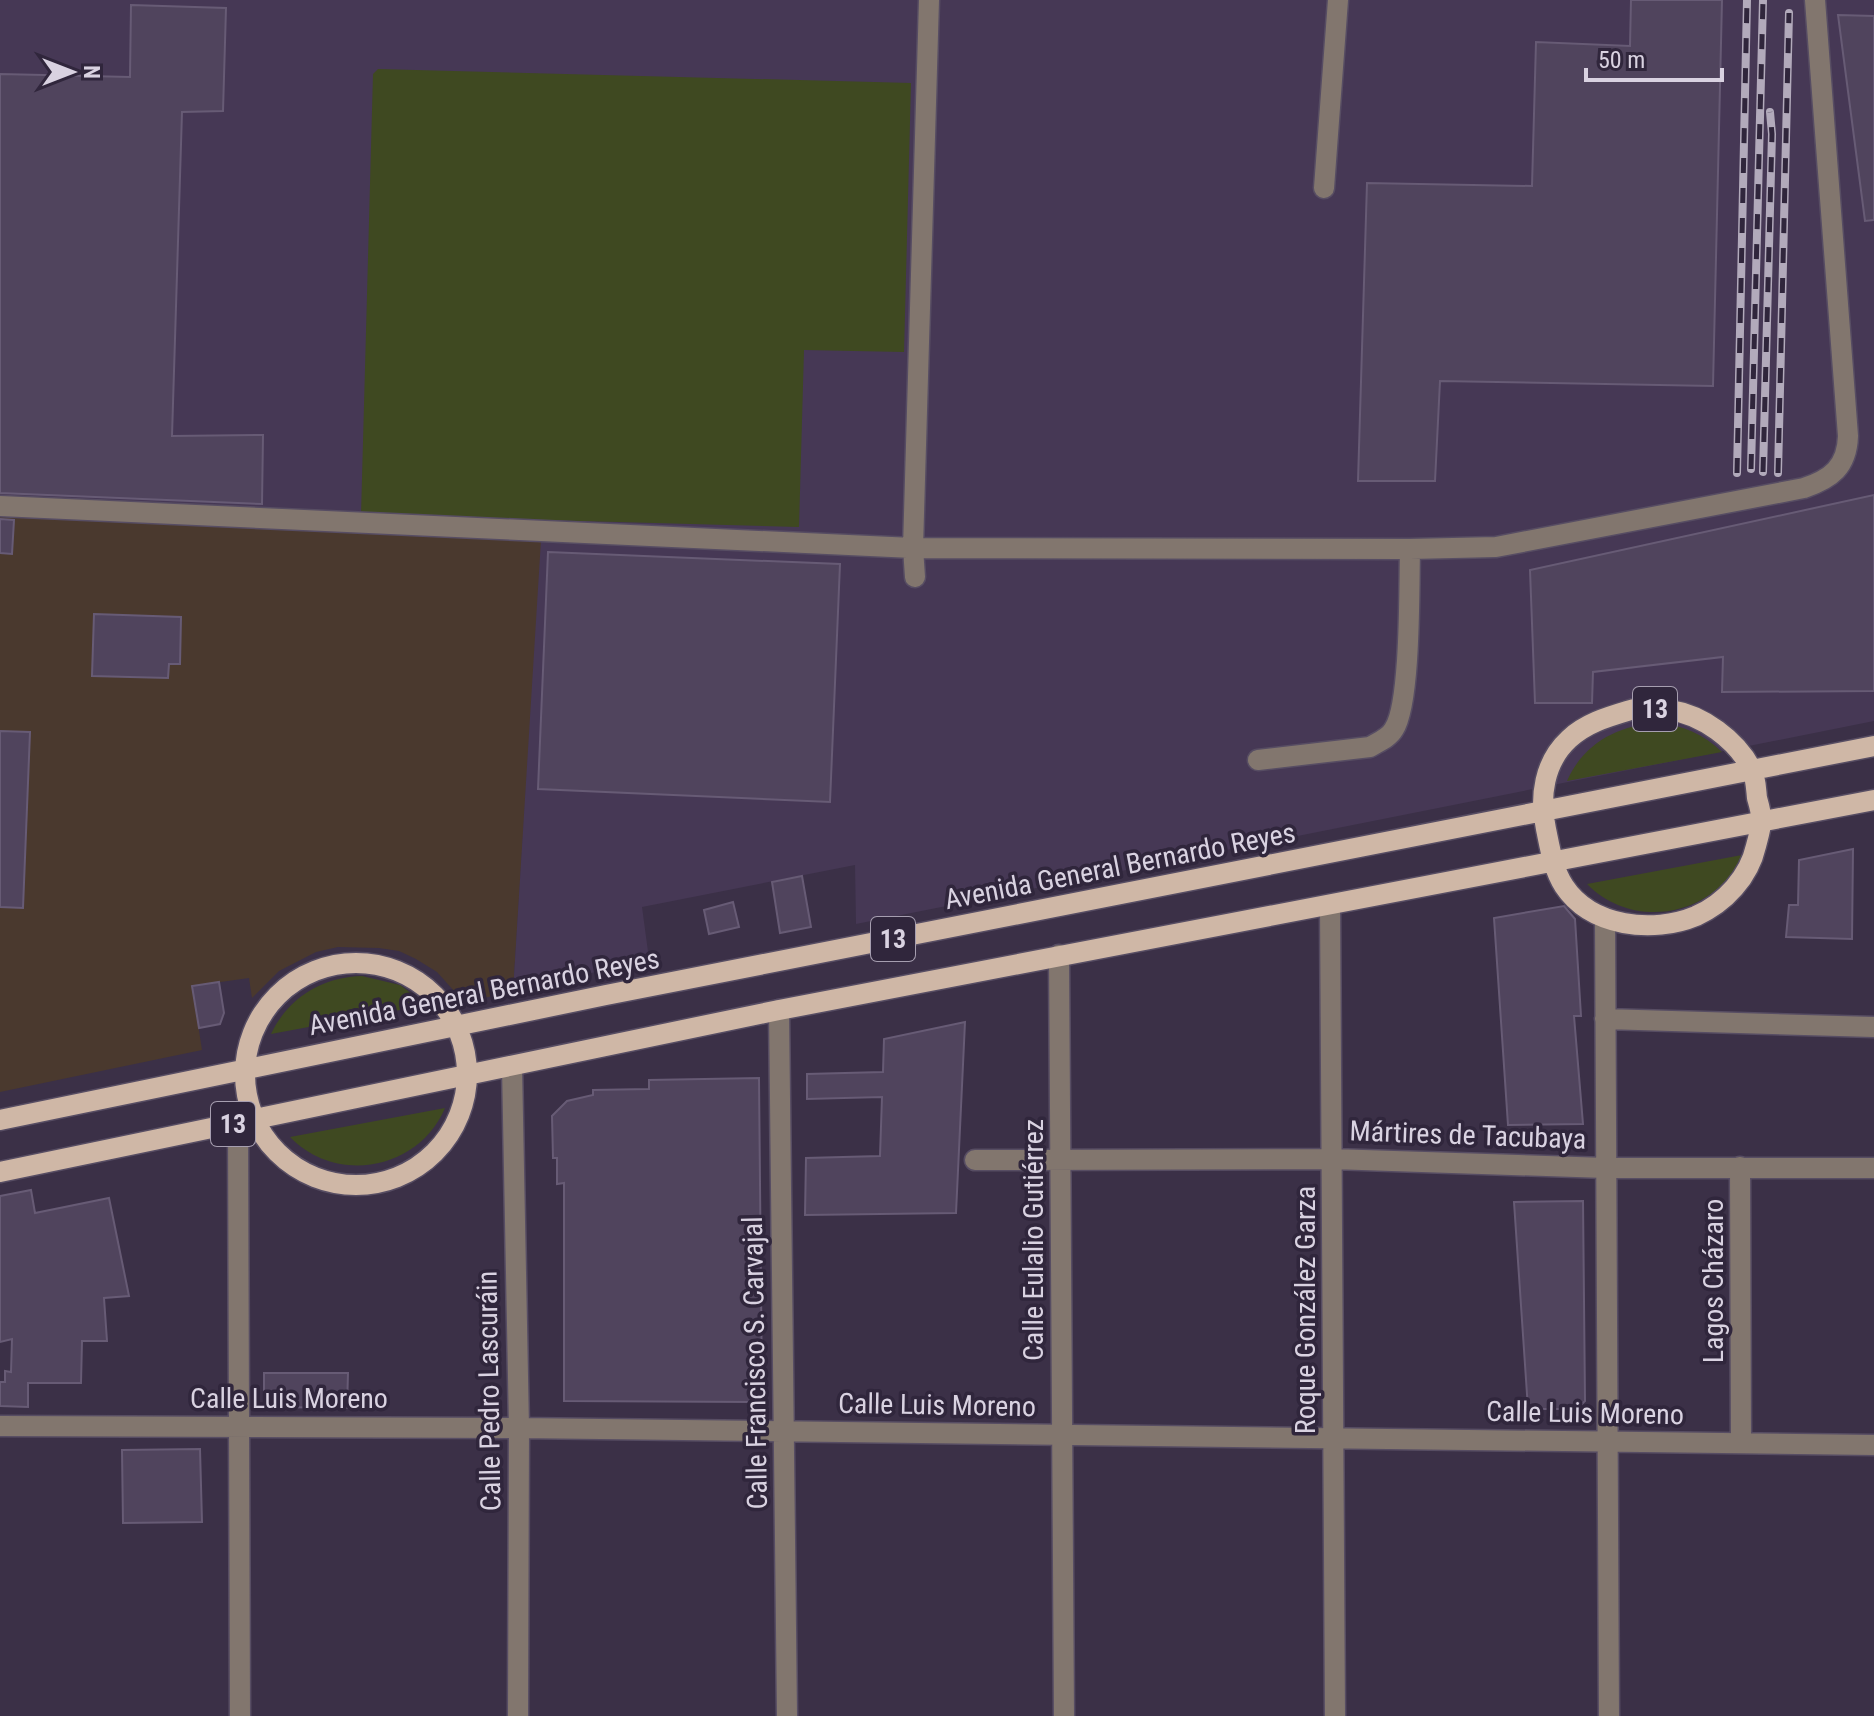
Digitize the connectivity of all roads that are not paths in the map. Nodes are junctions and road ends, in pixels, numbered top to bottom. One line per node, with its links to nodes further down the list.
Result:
1 (929, 0): 6 (street)
2 (1338, 0): 4 (street)
3 (1815, 0): 7 (street)
4 (1324, 188)
5 (0, 506): 6 (street)
6 (913, 548): 7 (street); 8 (street)
7 (1410, 549): 10 (street)
8 (915, 577)
9 (1874, 746): 11 (main road, Avenida General Bernardo Reyes / 13)
10 (1258, 760)
11 (1753, 770): 13 (main road, Avenida General Bernardo Reyes / 13); 13 (main road, 13); 14 (main road, 13)
12 (1874, 800): 14 (main road, 13)
13 (1542, 812): 15 (main road, 13); 21 (main road, Avenida General Bernardo Reyes / 13)
14 (1762, 822): 15 (main road, 13); 17 (main road, 13)
15 (1553, 862): 16 (main road, 13); 17 (main road, 13)
16 (1330, 905): 18 (main road, 13); 29 (street, Roque González Garza)
17 (1605, 918): 20 (street)
18 (1059, 955): 19 (main road, 13); 28 (street, Calle Eulalio Gutiérrez)
19 (779, 1010): 23 (main road, 13); 38 (street, Calle Francisco S. Carvajal)
20 (1605, 1019): 22 (street); 32 (street)
21 (456, 1026): 24 (main road, Avenida General Bernardo Reyes / 13); 24 (main road, 13); 25 (main road, 13)
22 (1874, 1027)
23 (512, 1066): 25 (main road, 13); 37 (street, Calle Pedro Lascuráin)
24 (245, 1068): 26 (main road, Avenida General Bernardo Reyes / 13); 27 (main road, 13)
25 (467, 1075): 27 (main road, 13); 27 (main road, 13)
26 (0, 1120)
27 (245, 1122): 34 (main road, 13); 36 (street)
28 (1060, 1159): 29 (street, Mártires de Tacubaya); 30 (street, Mártires de Tacubaya); 39 (street, Calle Eulalio Gutiérrez)
29 (1332, 1159): 32 (street, Mártires de Tacubaya); 40 (street, Roque González Garza)
30 (975, 1160)
31 (1740, 1167): 32 (street, Mártires de Tacubaya); 33 (street, Mártires de Tacubaya); 42 (street, Lagos Cházaro)
32 (1606, 1168): 41 (street)
33 (1874, 1168)
34 (0, 1172)
35 (0, 1426): 36 (street, Calle Luis Moreno)
36 (239, 1426): 37 (street, Calle Luis Moreno); 44 (street)
37 (519, 1428): 38 (street, Calle Luis Moreno); 45 (street, Calle Pedro Lascuráin)
38 (784, 1431): 39 (street, Calle Luis Moreno); 46 (street, Calle Francisco S. Carvajal)
39 (1062, 1434): 40 (street, Calle Luis Moreno); 47 (street, Calle Eulalio Gutiérrez)
40 (1334, 1436): 41 (street, Calle Luis Moreno); 48 (street, Roque González Garza)
41 (1608, 1442): 42 (street, Calle Luis Moreno); 49 (street)
42 (1741, 1443): 43 (street, Calle Luis Moreno)
43 (1874, 1445)
44 (240, 1716)
45 (518, 1716)
46 (787, 1716)
47 (1064, 1716)
48 (1335, 1716)
49 (1609, 1716)

